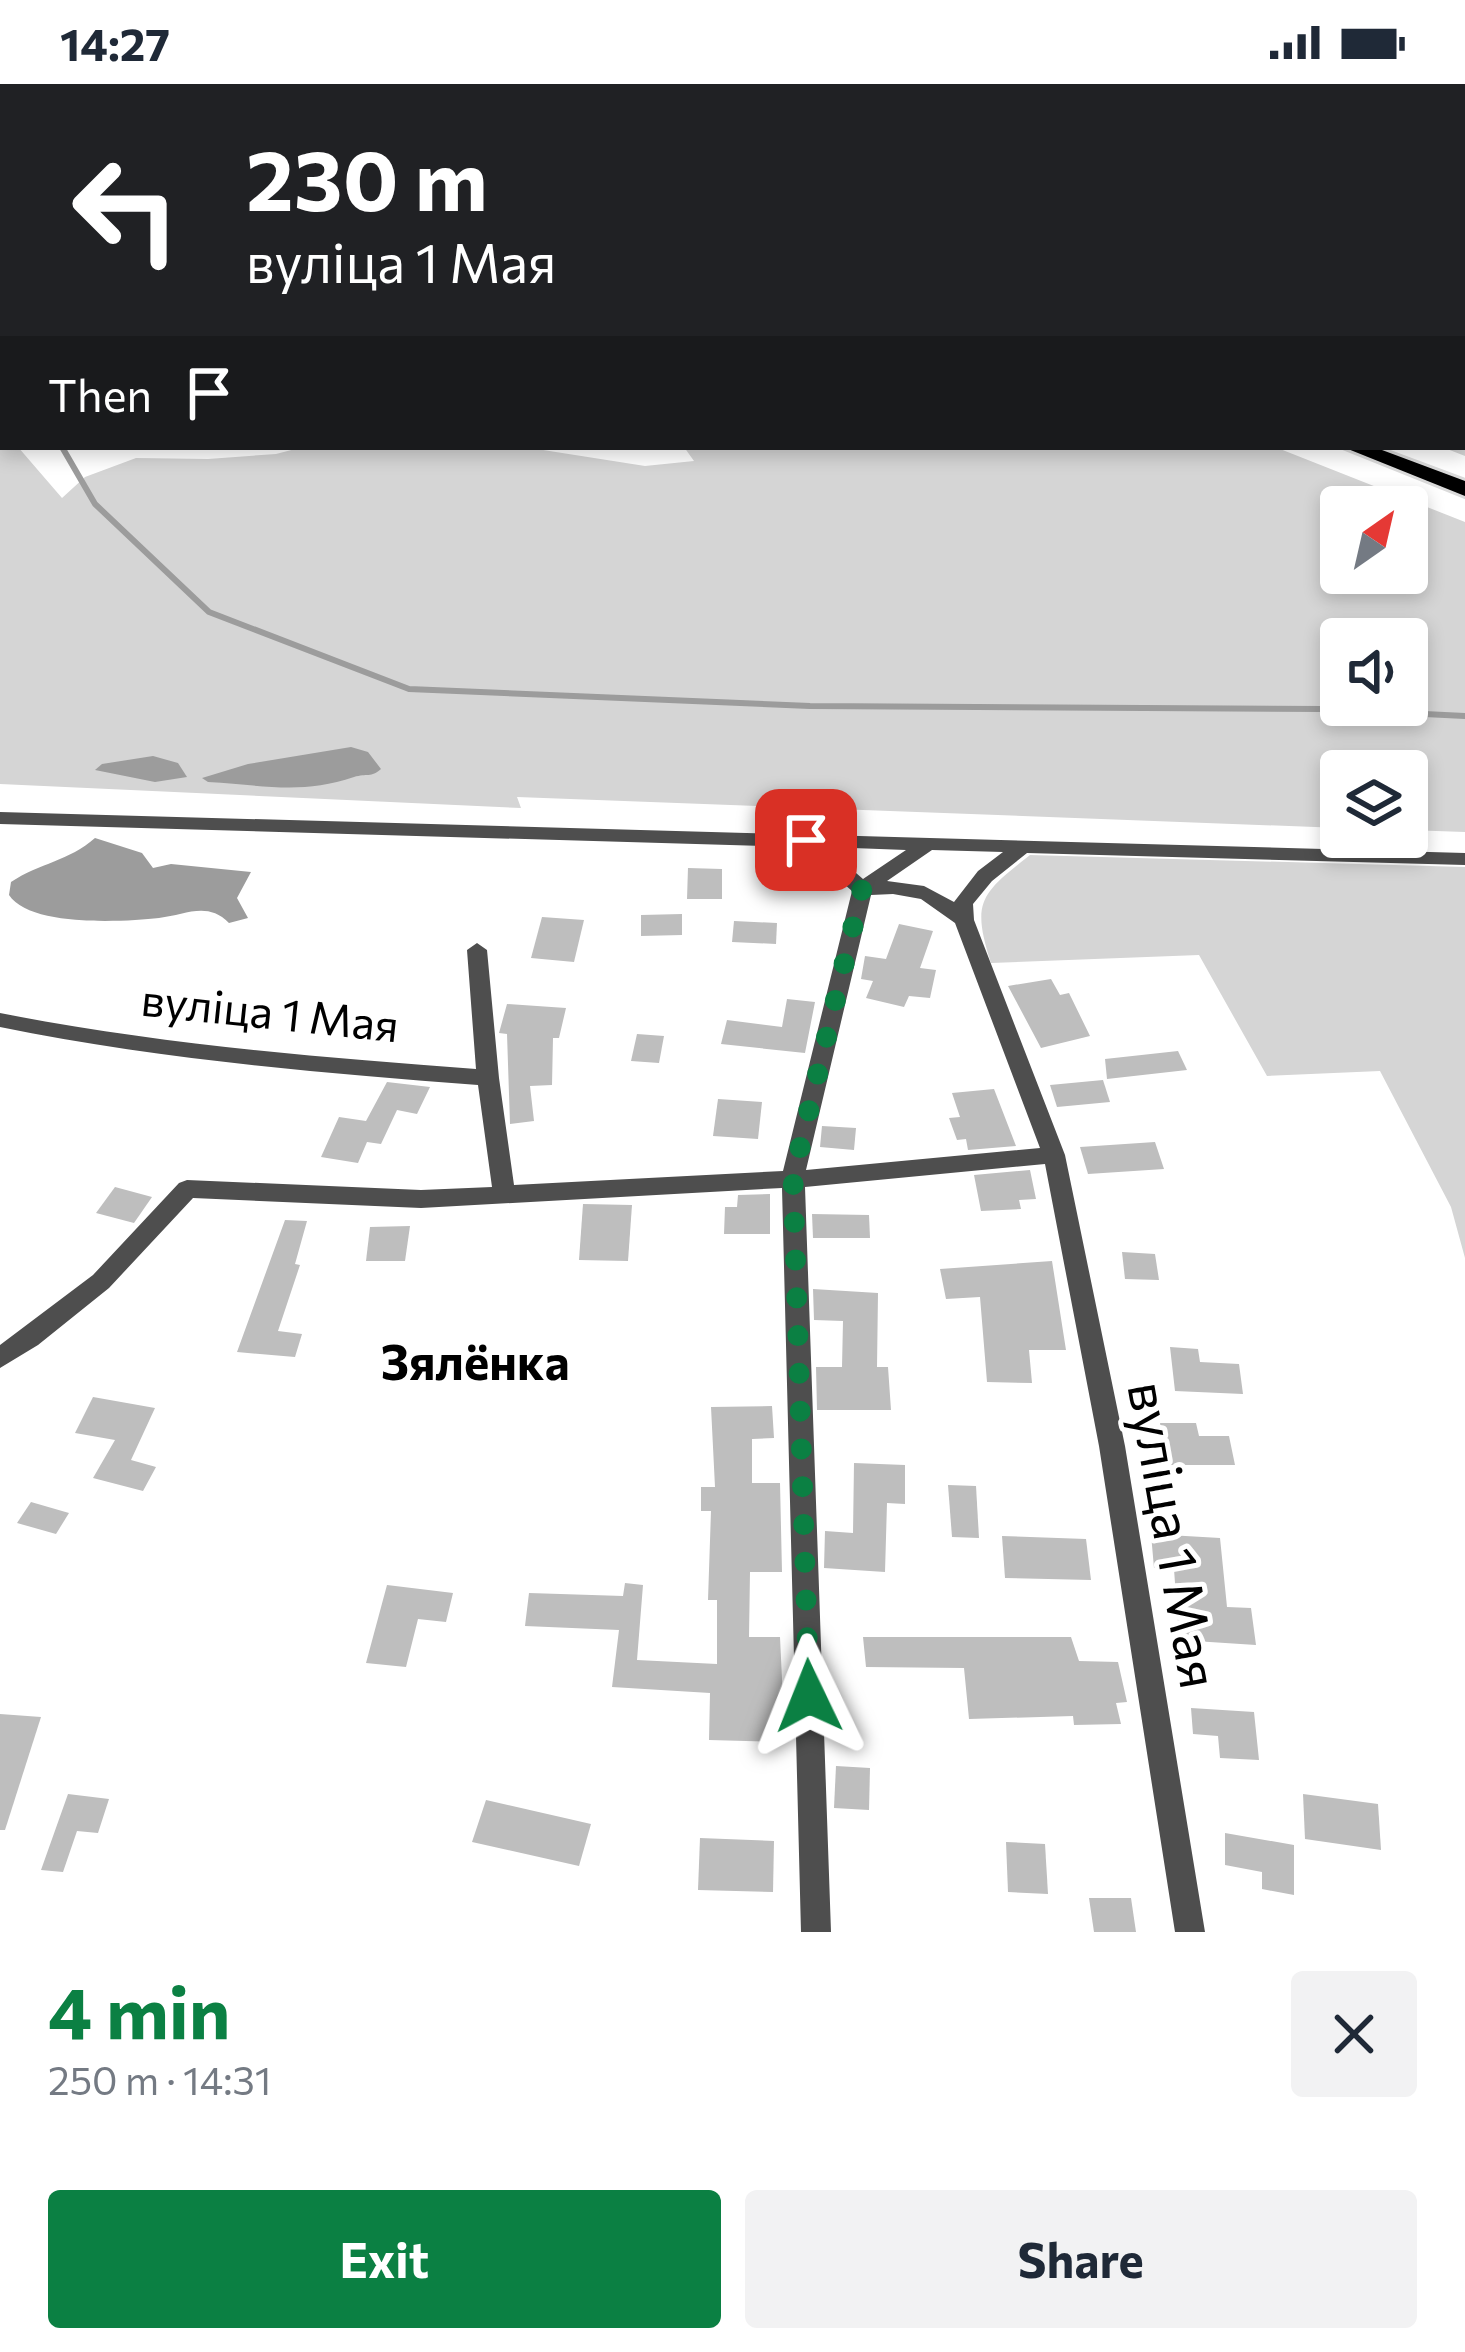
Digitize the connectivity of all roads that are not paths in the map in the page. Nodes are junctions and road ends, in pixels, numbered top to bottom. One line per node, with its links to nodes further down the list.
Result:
1 (1363, 450): 3 (main road)
2 (1382, 450): 3 (main road)
3 (1465, 486)
4 (0, 818): 5 (street)
5 (806, 840): 6 (street); 9 (street)
6 (927, 844): 7 (street); 9 (street)
7 (1022, 847): 8 (street); 10 (street)
8 (1465, 859)
9 (862, 889): 10 (street); 15 (street)
10 (964, 920): 14 (street, вуліца 1 Мая)
11 (478, 950): 13 (street)
12 (0, 1020): 13 (street, вуліца 1 Мая)
13 (488, 1078): 16 (street)
14 (1054, 1155): 15 (street); 19 (street, вуліца 1 Мая)
15 (793, 1177): 16 (street); 18 (street)
16 (504, 1194): 17 (street)
17 (0, 1358)
18 (816, 1932)
19 (1190, 1932)

